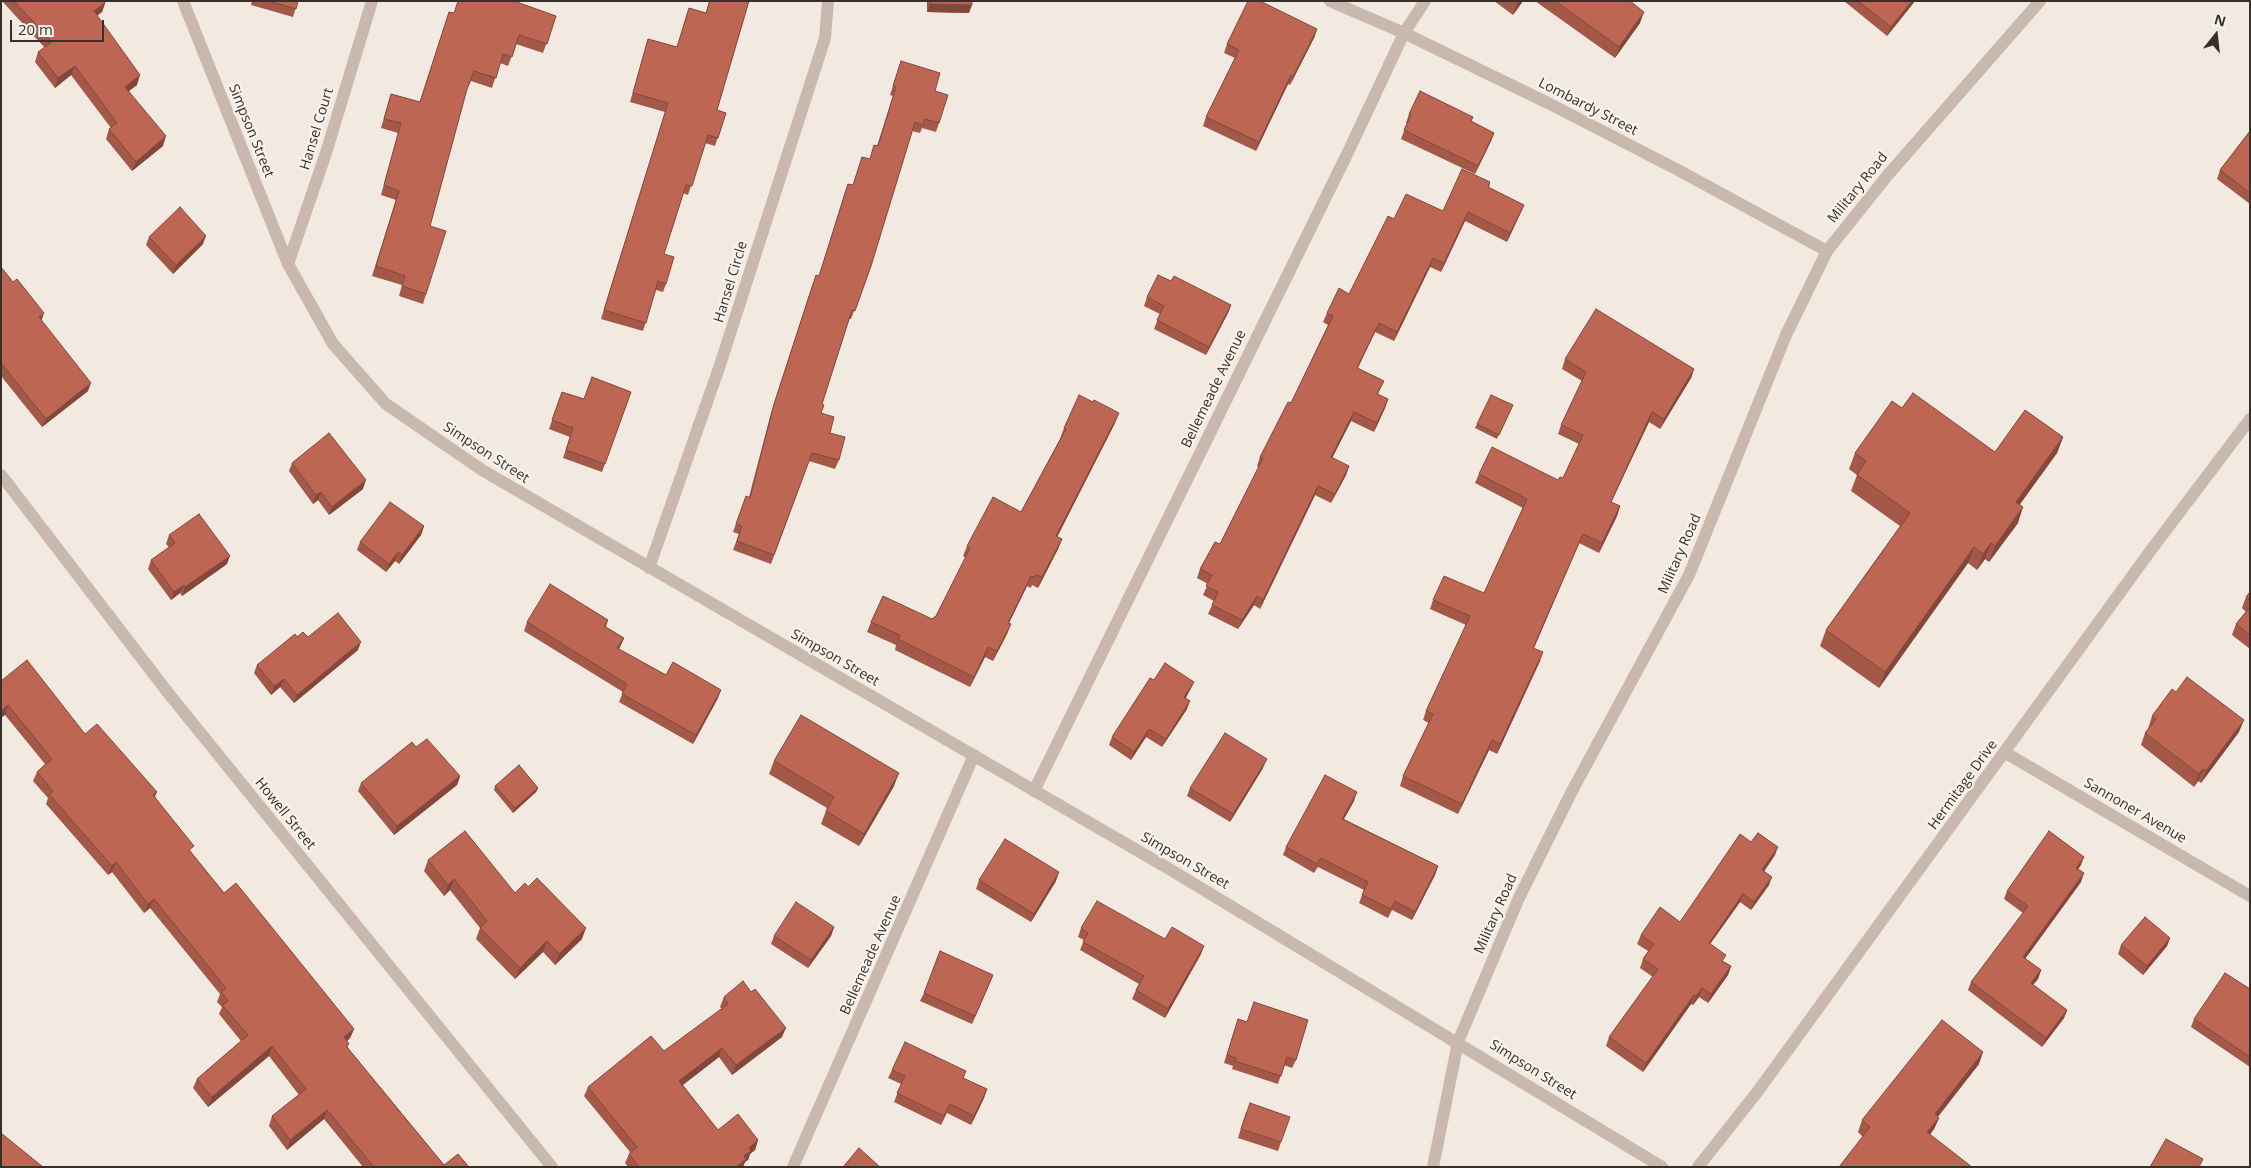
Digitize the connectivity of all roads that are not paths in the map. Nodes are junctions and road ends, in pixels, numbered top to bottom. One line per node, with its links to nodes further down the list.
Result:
1 (183, 1): 9 (street, Simpson Street)
2 (372, 1): 9 (street, Hansel Court)
3 (829, 1): 12 (street, Hansel Circle)
4 (1330, 1): 7 (street, Lombardy Street)
5 (1425, 1): 7 (street, Bellemeade Avenue)
6 (2040, 1): 8 (street, Military Road)
7 (1404, 33): 8 (street, Lombardy Street); 15 (street, Bellemeade Avenue)
8 (1827, 252): 17 (street, Military Road)
9 (288, 264): 12 (street, Simpson Street)
10 (2250, 419): 13 (street, Hermitage Drive)
11 (1, 475): 18 (street, Howell Street)
12 (649, 568): 14 (street, Simpson Street)
13 (2004, 752): 16 (street, Sannoner Avenue); 22 (street, Hermitage Drive)
14 (974, 755): 15 (street, Simpson Street); 19 (street, Bellemeade Avenue)
15 (1034, 791): 17 (street, Simpson Street)
16 (2250, 896)
17 (1458, 1042): 20 (street, Military Road); 21 (street, Simpson Street)
18 (552, 1167)
19 (793, 1167)
20 (1433, 1167)
21 (1662, 1167)
22 (1698, 1167)

